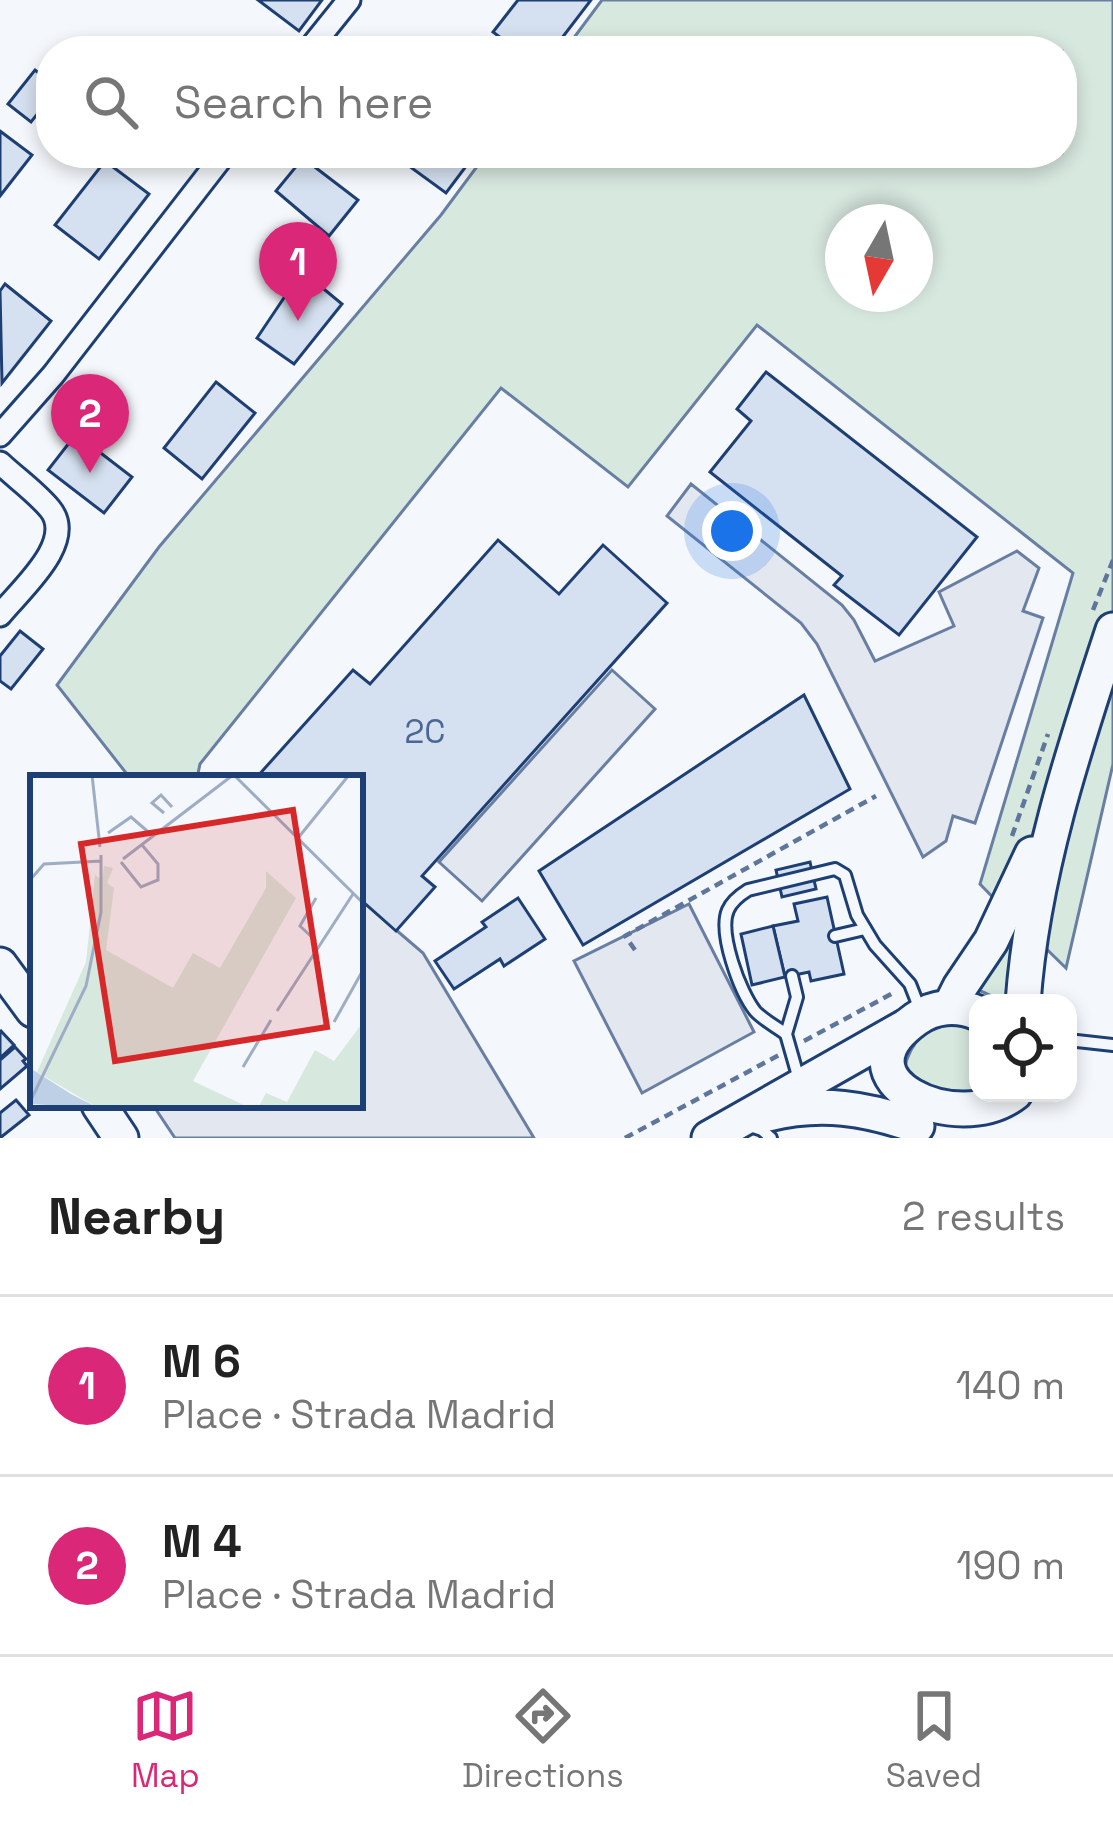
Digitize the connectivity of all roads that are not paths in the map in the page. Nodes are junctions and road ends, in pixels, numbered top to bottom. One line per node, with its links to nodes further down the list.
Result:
1 (349, 0): 2 (street)
2 (320, 36)
3 (213, 168): 4 (street)
4 (3, 427)
5 (0, 463): 6 (street)
6 (0, 615)
7 (1100, 627): 8 (main road)
8 (1066, 775): 13 (main road); 15 (main road)
9 (865, 929): 10 (lane); 15 (lane); 16 (lane)
10 (836, 936)
11 (792, 976): 16 (lane)
12 (4, 979): 14 (main road)
13 (1024, 994)
14 (30, 1007)
15 (933, 1009): 19 (main road); 24 (main road)
16 (786, 1034): 19 (lane)
17 (1077, 1041): 18 (lane)
18 (1113, 1045)
19 (801, 1085): 23 (main road)
20 (1010, 1102): 24 (main road)
21 (1016, 1102): 25 (main road)
22 (101, 1108): 26 (main road)
23 (723, 1130): 24 (main road); 27 (lane)
24 (921, 1133)
25 (1021, 1136)
26 (121, 1138)
27 (771, 1138)

